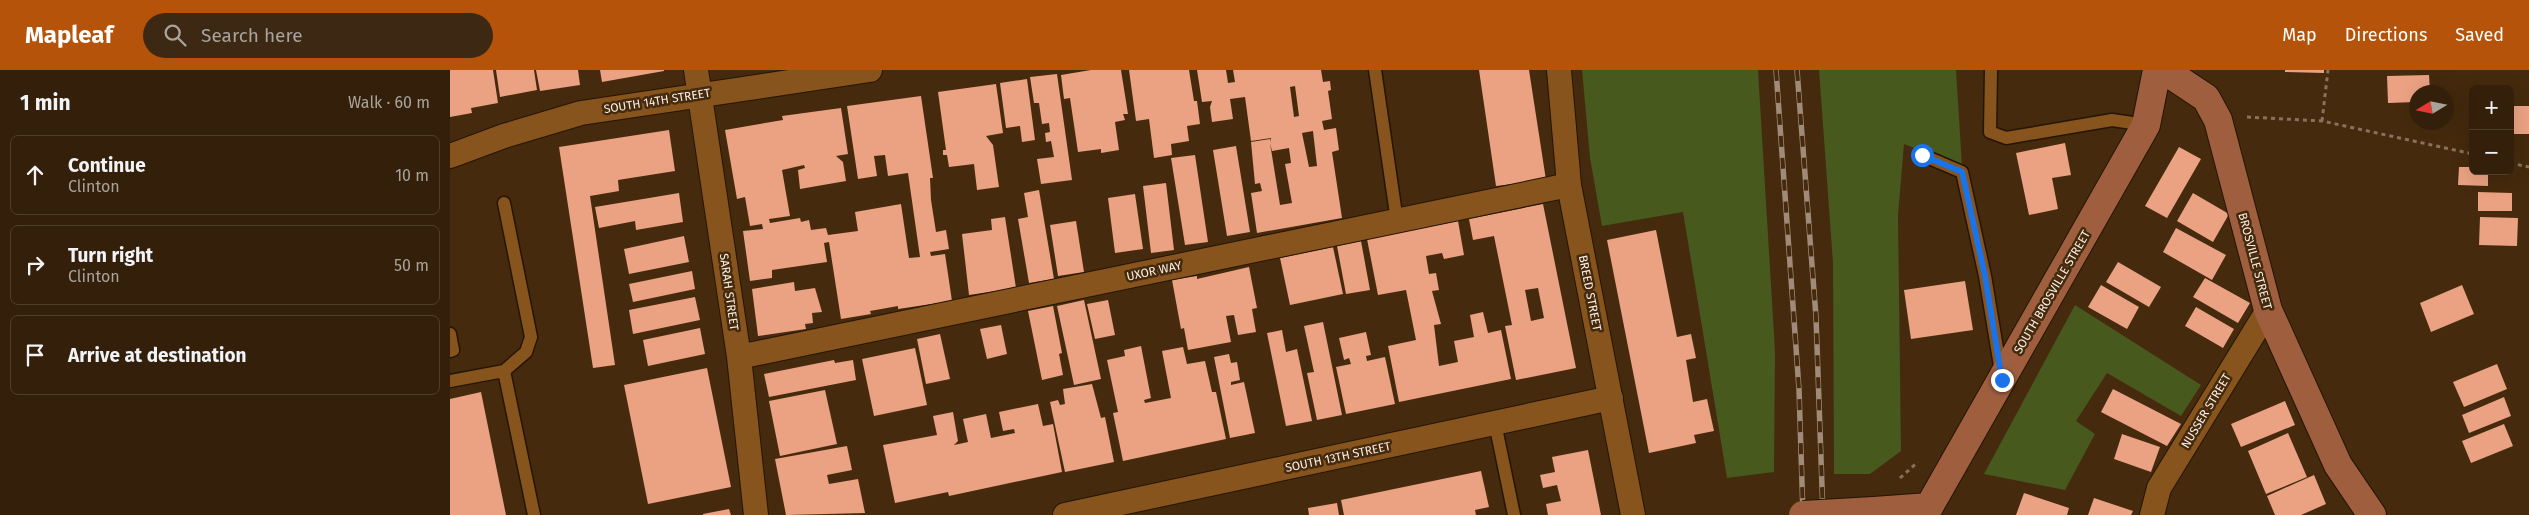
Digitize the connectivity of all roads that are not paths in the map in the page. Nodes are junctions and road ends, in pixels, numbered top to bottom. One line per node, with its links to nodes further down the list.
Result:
1 (696, 70): 8 (street, SARAH STREET)
2 (870, 70): 8 (street, SOUTH 14TH STREET)
3 (1375, 70): 14 (lane)
4 (1559, 70): 12 (street, BREED STREET)
5 (1991, 70): 9 (lane)
6 (2157, 70): 9 (street, SOUTH BROSVILLE STREET)
7 (2164, 70): 15 (street, BROSVILLE STREET)
8 (700, 94): 11 (street, SOUTH 14TH STREET); 18 (street, SARAH STREET)
9 (2146, 125): 20 (street, SOUTH BROSVILLE STREET)
10 (1922, 155): 20 (lane)
11 (450, 156)
12 (1569, 185): 14 (street, UXOR WAY); 22 (street, BREED STREET)
13 (504, 203): 19 (lane)
14 (1397, 221): 18 (street, UXOR WAY)
15 (2268, 310): 31 (street, NUSSER STREET); 32 (street, BROSVILLE STREET)
16 (450, 334): 17 (lane)
17 (450, 351)
18 (739, 357): 26 (street, SARAH STREET)
19 (504, 371): 21 (lane); 25 (lane)
20 (2002, 380): 24 (street, SOUTH BROSVILLE STREET)
21 (450, 381)
22 (1611, 398): 23 (street, SOUTH 13TH STREET); 29 (street, BREED STREET)
23 (1494, 423): 27 (street, SOUTH 13TH STREET); 28 (lane)
24 (1929, 511): 30 (street, bridge)
25 (534, 515)
26 (756, 515)
27 (1065, 515)
28 (1514, 515)
29 (1633, 515)
30 (1804, 515)
31 (2152, 515)
32 (2372, 515)

